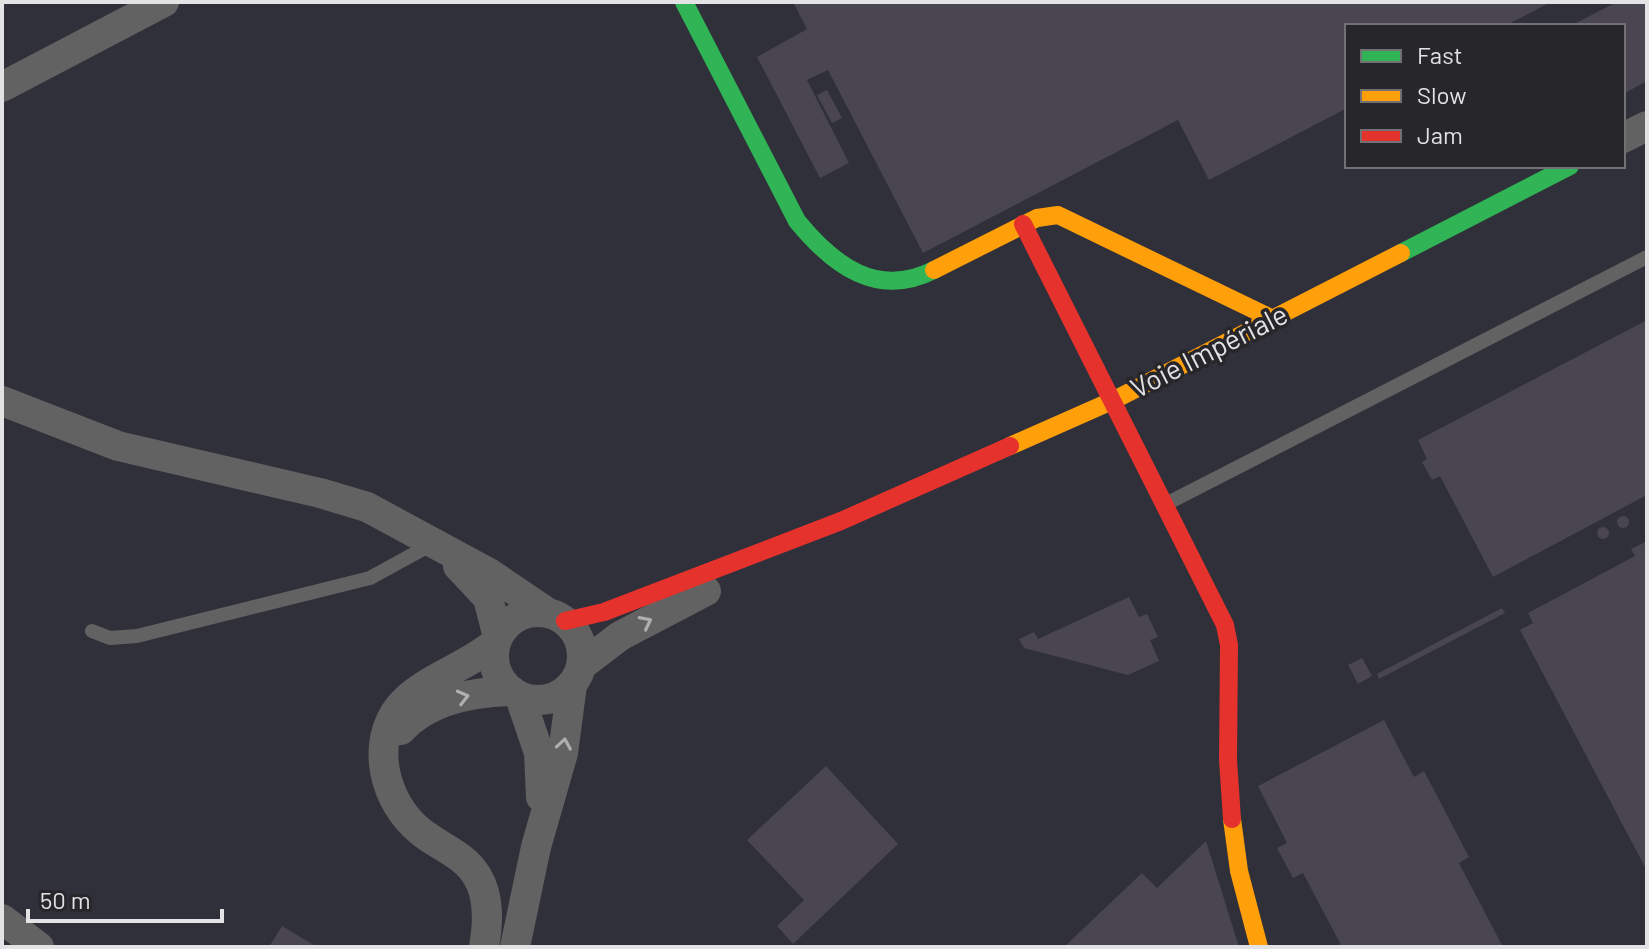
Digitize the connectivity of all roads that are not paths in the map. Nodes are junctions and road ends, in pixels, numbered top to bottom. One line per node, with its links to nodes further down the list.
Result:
1 (164, 2): 3 (street)
2 (684, 2): 7 (street)
3 (2, 87)
4 (1647, 126): 5 (street)
5 (1625, 137)
6 (1566, 168): 9 (street, Voie Impériale)
7 (1023, 224): 9 (street); 10 (street)
8 (1647, 257): 12 (lane)
9 (1273, 319): 10 (street, Voie Impériale)
10 (1114, 400): 12 (street); 13 (street, Voie Impériale)
11 (2, 401): 14 (street)
12 (1166, 504): 26 (street)
13 (841, 521): 15 (street, Voie Impériale); 18 (street, Voie Impériale, one-way to 13)
14 (432, 544): 15 (street); 16 (lane); 17 (street)
15 (556, 617): 17 (street); 18 (street)
16 (92, 631)
17 (497, 640): 19 (street); 20 (street)
18 (577, 675): 19 (street); 21 (street, one-way to 18)
19 (516, 694): 20 (street, one-way to 19); 21 (street)
20 (383, 758): 24 (street)
21 (536, 847): 25 (street)
22 (2, 919): 23 (street)
23 (39, 947)
24 (484, 947)
25 (515, 947)
26 (1259, 947)

